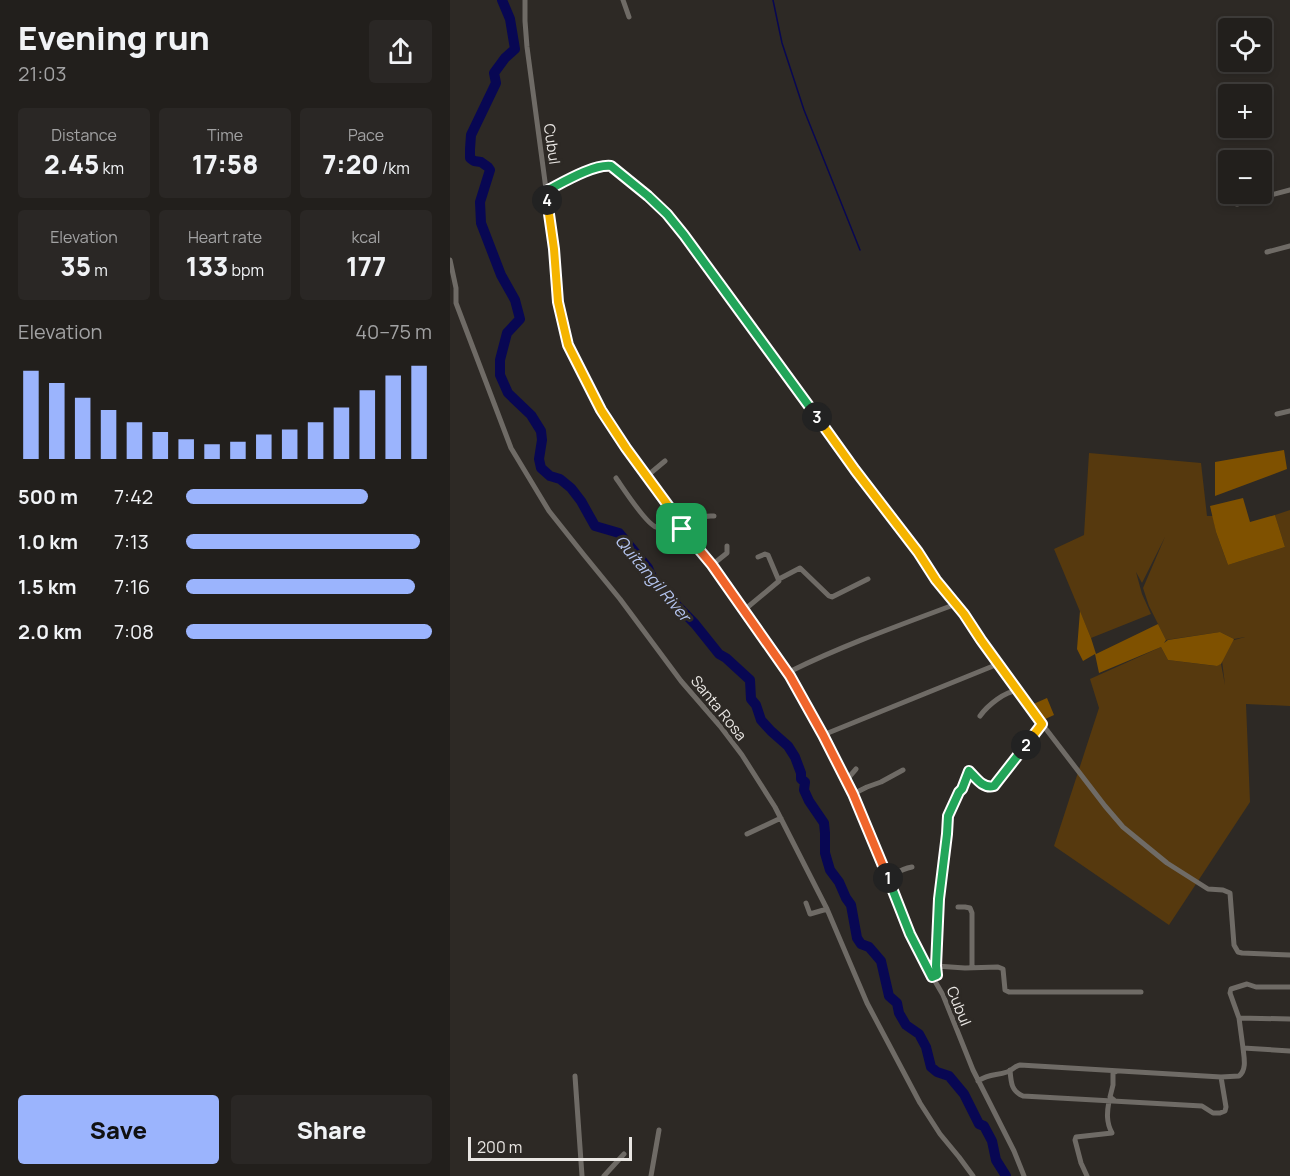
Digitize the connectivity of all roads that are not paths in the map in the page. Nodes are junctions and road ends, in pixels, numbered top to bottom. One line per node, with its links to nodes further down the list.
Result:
1 (525, 0): 5 (street, Cubul)
2 (623, 0): 3 (street)
3 (629, 17)
4 (1290, 190): 6 (street)
5 (546, 191): 14 (street, Cubul); 23 (street)
6 (1272, 195)
7 (1290, 246): 8 (street)
8 (1267, 252)
9 (450, 260): 10 (street, Santa Rosa)
10 (453, 303): 35 (street, Santa Rosa)
11 (1290, 411): 12 (street)
12 (1277, 414)
13 (665, 461): 14 (street)
14 (647, 476): 17 (street, Cubul)
15 (616, 478): 17 (street)
16 (714, 516): 17 (street)
17 (682, 528): 20 (street, Cubul)
18 (727, 546): 20 (street)
19 (758, 557): 21 (street)
20 (712, 565): 24 (street, Cubul)
21 (779, 579): 22 (street); 24 (street)
22 (868, 579)
23 (956, 604): 25 (street); 26 (street)
24 (743, 611): 26 (street, Cubul)
25 (998, 664): 27 (street); 30 (street)
26 (790, 676): 30 (street, Cubul)
27 (1018, 691): 28 (street); 29 (street)
28 (980, 716)
29 (1042, 724): 42 (street); 43 (street)
30 (823, 735): 33 (street, Cubul)
31 (856, 769): 33 (street)
32 (903, 770): 34 (street)
33 (848, 785): 34 (street, Cubul)
34 (853, 794): 38 (street, Cubul)
35 (781, 818): 36 (street); 41 (street, Santa Rosa)
36 (747, 834)
37 (912, 867): 38 (street)
38 (889, 883): 45 (street, Cubul)
39 (806, 903): 41 (street)
40 (958, 907): 44 (street)
41 (827, 909): 63 (street, Santa Rosa)
42 (1290, 955)
43 (936, 966): 44 (street); 45 (street)
44 (972, 968): 47 (street)
45 (932, 977): 56 (street, Cubul)
46 (1290, 987): 48 (street)
47 (1142, 992)
48 (1239, 1018): 49 (street); 50 (street)
49 (1290, 1019)
50 (1243, 1048): 51 (street); 55 (street)
51 (1290, 1051)
52 (1010, 1070): 53 (street); 56 (street); 57 (street)
53 (1118, 1070): 55 (street); 57 (street)
54 (575, 1076): 60 (street)
55 (1221, 1077): 57 (street)
56 (978, 1081): 64 (street, Cubul)
57 (1112, 1101): 65 (street)
58 (659, 1130): 62 (street)
59 (624, 1154): 61 (street)
60 (582, 1176)
61 (603, 1176)
62 (651, 1176)
63 (973, 1176)
64 (1024, 1176)
65 (1087, 1176)

